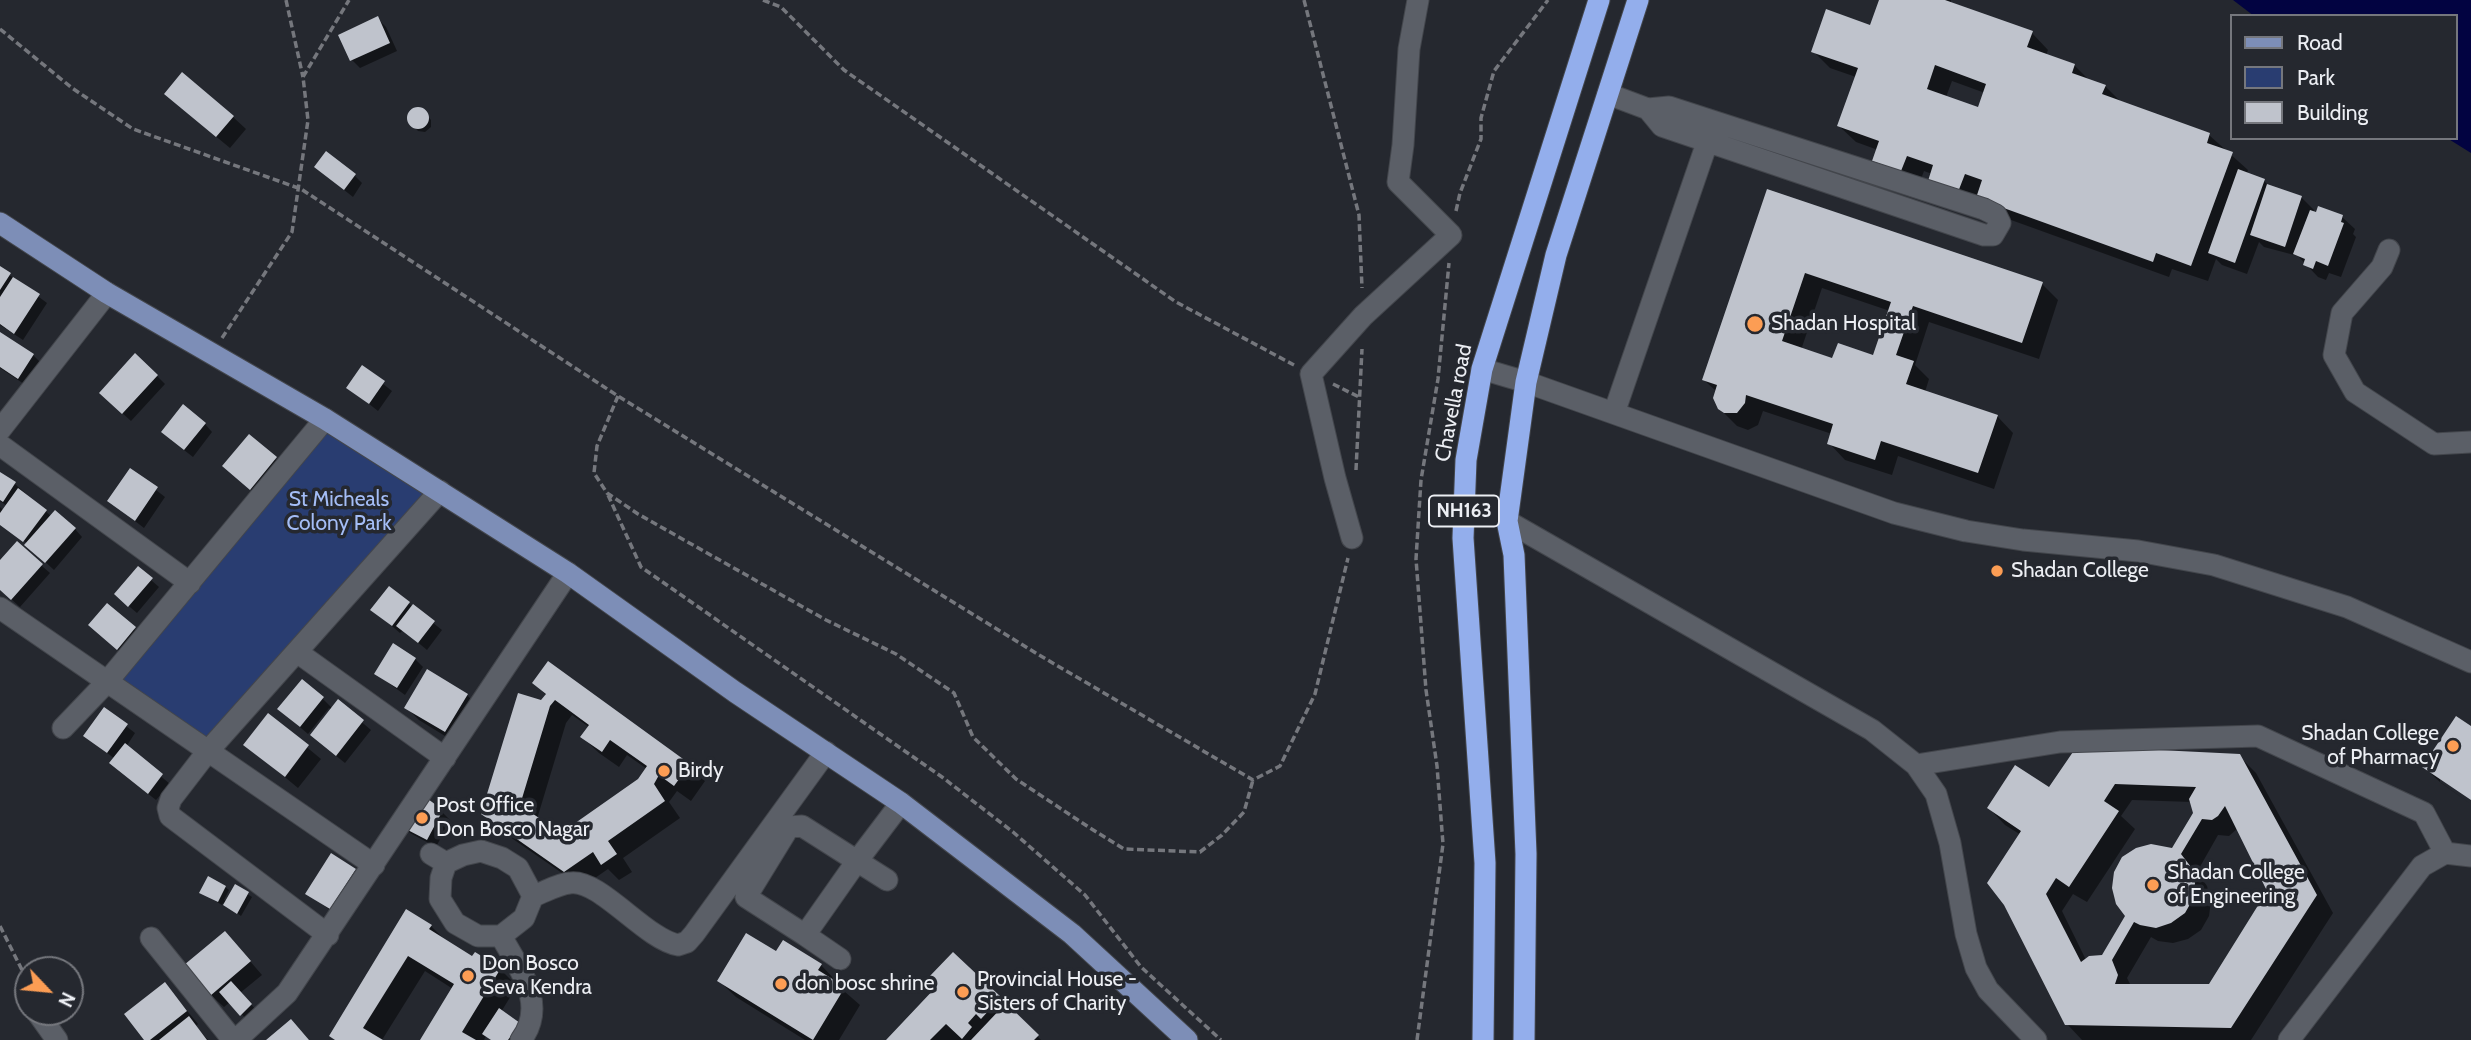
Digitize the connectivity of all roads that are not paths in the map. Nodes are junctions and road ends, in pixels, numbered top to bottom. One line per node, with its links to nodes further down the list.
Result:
1 (1418, 0): 19 (street)
2 (1599, 0): 10 (highway, Chavella road / NH163)
3 (1638, 0): 4 (highway, NH163)
4 (1608, 94): 5 (street); 11 (highway, NH163)
5 (1660, 114): 6 (street); 6 (street)
6 (1707, 143): 12 (street)
7 (0, 223): 9 (main road)
8 (2389, 250): 15 (street)
9 (107, 293): 13 (main road); 14 (street)
10 (1482, 369): 11 (street); 46 (highway, Chavella road / NH163)
11 (1526, 382): 12 (street); 18 (highway, NH163)
12 (1614, 413): 24 (street)
13 (325, 419): 17 (main road); 21 (street)
14 (0, 430)
15 (2471, 442)
16 (0, 445): 21 (street)
17 (440, 491): 20 (main road); 23 (street)
18 (1507, 521): 30 (street); 47 (highway, NH163)
19 (1352, 538)
20 (568, 573): 28 (main road); 29 (street)
21 (190, 583): 25 (street)
22 (0, 608): 25 (street)
23 (297, 652): 27 (street); 29 (street)
24 (2467, 654)
25 (106, 683): 26 (street); 27 (street)
26 (62, 728)
27 (208, 751): 35 (street); 38 (street)
28 (826, 752): 31 (main road); 37 (street)
29 (445, 758): 35 (street)
30 (1916, 765): 32 (street); 48 (street)
31 (901, 803): 33 (street); 45 (main road)
32 (2445, 853): 34 (street); 49 (street)
33 (862, 854): 36 (street); 39 (street); 39 (street)
34 (2471, 856)
35 (374, 865): 38 (street)
36 (887, 880)
37 (533, 897): 40 (street); 40 (street)
38 (328, 935): 43 (street)
39 (805, 935): 42 (street)
40 (501, 936): 44 (street)
41 (151, 938): 43 (street)
42 (840, 959)
43 (234, 1040)
44 (521, 1040)
45 (1187, 1040)
46 (1483, 1040)
47 (1524, 1040)
48 (2036, 1040)
49 (2289, 1040)

